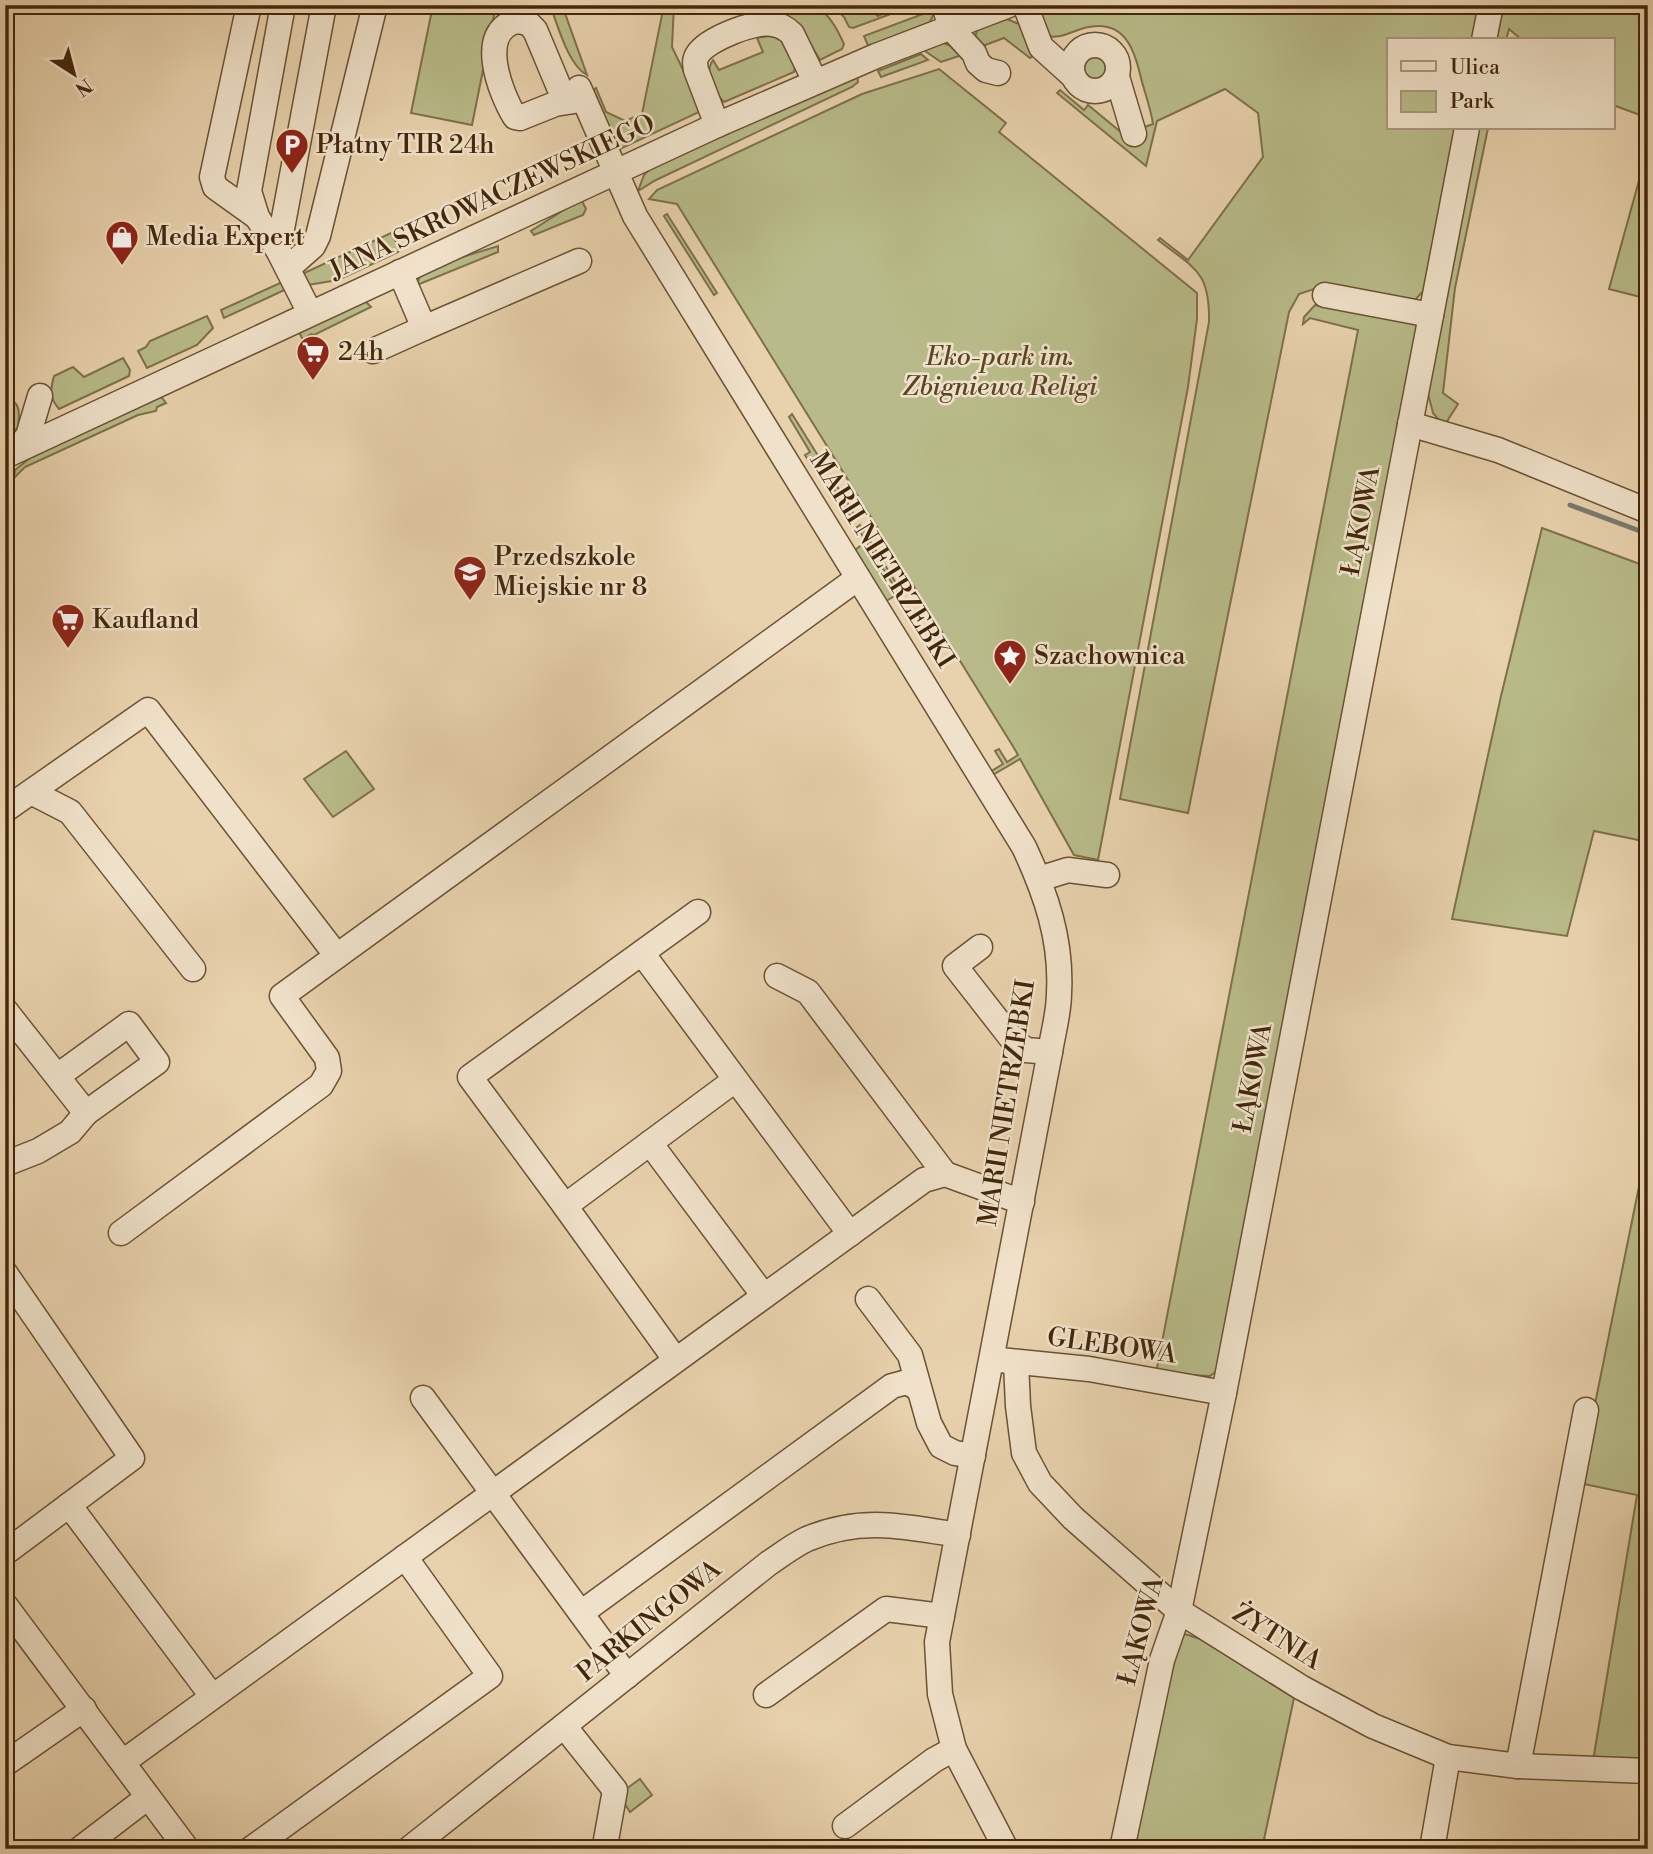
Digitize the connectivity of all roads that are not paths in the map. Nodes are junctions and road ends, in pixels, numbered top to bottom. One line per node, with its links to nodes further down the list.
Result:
1 (248, 5): 19 (street)
2 (283, 5): 19 (street)
3 (324, 5): 20 (street)
4 (375, 5): 20 (street)
5 (1009, 5): 8 (street, JANA SKROWACZEWSKIEGO)
6 (1025, 5): 11 (street)
7 (1491, 5): 9 (street)
8 (947, 16): 10 (street); 13 (street, JANA SKROWACZEWSKIEGO)
9 (1484, 38)
10 (974, 53)
11 (1073, 76): 12 (street); 12 (street)
12 (1117, 77): 16 (street)
13 (815, 81): 15 (street, JANA SKROWACZEWSKIEGO); 15 (street)
14 (579, 95): 18 (street, MARII NIETRZEBKI)
15 (717, 125): 18 (street, JANA SKROWACZEWSKIEGO)
16 (1141, 129)
17 (1468, 130): 25 (street, ŁĄKOWA)
18 (615, 172): 22 (street, JANA SKROWACZEWSKIEGO); 32 (street, MARII NIETRZEBKI)
19 (257, 217): 20 (street)
20 (283, 259): 24 (street)
21 (579, 261): 26 (street)
22 (400, 272): 24 (street, JANA SKROWACZEWSKIEGO); 26 (street)
23 (1325, 295): 25 (street)
24 (310, 313): 29 (street, JANA SKROWACZEWSKIEGO)
25 (1431, 315): 28 (street, ŁĄKOWA)
26 (424, 328): 27 (street)
27 (373, 351)
28 (1410, 424): 31 (street); 62 (street, ŁĄKOWA)
29 (68, 426): 30 (street, JANA SKROWACZEWSKIEGO); 30 (street)
30 (11, 454)
31 (1648, 511)
32 (858, 578): 36 (street, MARII NIETRZEBKI); 40 (street)
33 (31, 792): 34 (street); 40 (street); 41 (street)
34 (5, 810)
35 (1107, 875): 36 (street)
36 (1039, 879): 44 (street, MARII NIETRZEBKI)
37 (698, 912): 39 (street)
38 (980, 947): 44 (street)
39 (642, 953): 46 (street); 52 (street)
40 (337, 956): 53 (street)
41 (193, 969)
42 (777, 976): 50 (street)
43 (5, 1010): 45 (street)
44 (1050, 1052): 51 (street, MARII NIETRZEBKI)
45 (59, 1075): 47 (street); 47 (street)
46 (735, 1080): 48 (street); 54 (street)
47 (86, 1113): 49 (street)
48 (650, 1143): 52 (street); 56 (street)
49 (5, 1164)
50 (945, 1174): 51 (street); 54 (street)
51 (1022, 1202): 59 (street, MARII NIETRZEBKI)
52 (565, 1206): 58 (street)
53 (121, 1233)
54 (850, 1234): 56 (street)
55 (5, 1273): 67 (street)
56 (764, 1296): 58 (street)
57 (868, 1299): 61 (street)
58 (675, 1359): 66 (street)
59 (992, 1359): 60 (street, GLEBOWA); 65 (street, MARII NIETRZEBKI)
60 (1016, 1363): 62 (street, GLEBOWA); 72 (street, ŻYTNIA)
61 (919, 1389): 65 (street); 73 (street)
62 (1224, 1393): 72 (street, ŁĄKOWA)
63 (423, 1398): 66 (street)
64 (1586, 1410): 84 (street)
65 (973, 1456): 68 (street, MARII NIETRZEBKI)
66 (492, 1493): 70 (street); 73 (street)
67 (69, 1505): 69 (street); 77 (street)
68 (958, 1535): 74 (street, MARII NIETRZEBKI); 75 (street, PARKINGOWA)
69 (5, 1553)
70 (405, 1557): 77 (street); 90 (street)
71 (5, 1605): 78 (street)
72 (1179, 1611): 81 (street, ŻYTNIA); 94 (street, ŁĄKOWA)
73 (581, 1613): 75 (street)
74 (942, 1616): 76 (street); 80 (street, MARII NIETRZEBKI)
75 (627, 1676): 79 (street, PARKINGOWA)
76 (766, 1695)
77 (212, 1696): 82 (street)
78 (84, 1709): 82 (street); 83 (street)
79 (564, 1726): 91 (street, PARKINGOWA); 92 (street)
80 (954, 1749): 87 (street); 93 (street, MARII NIETRZEBKI)
81 (1448, 1757): 84 (street, ŻYTNIA); 95 (street)
82 (123, 1762): 86 (street)
83 (5, 1764)
84 (1518, 1766): 85 (street, ŻYTNIA)
85 (1648, 1771)
86 (148, 1797): 88 (street); 89 (street)
87 (845, 1826)
88 (80, 1849)
89 (187, 1849)
90 (251, 1849)
91 (409, 1849)
92 (610, 1849)
93 (1006, 1849)
94 (1122, 1849)
95 (1432, 1849)

